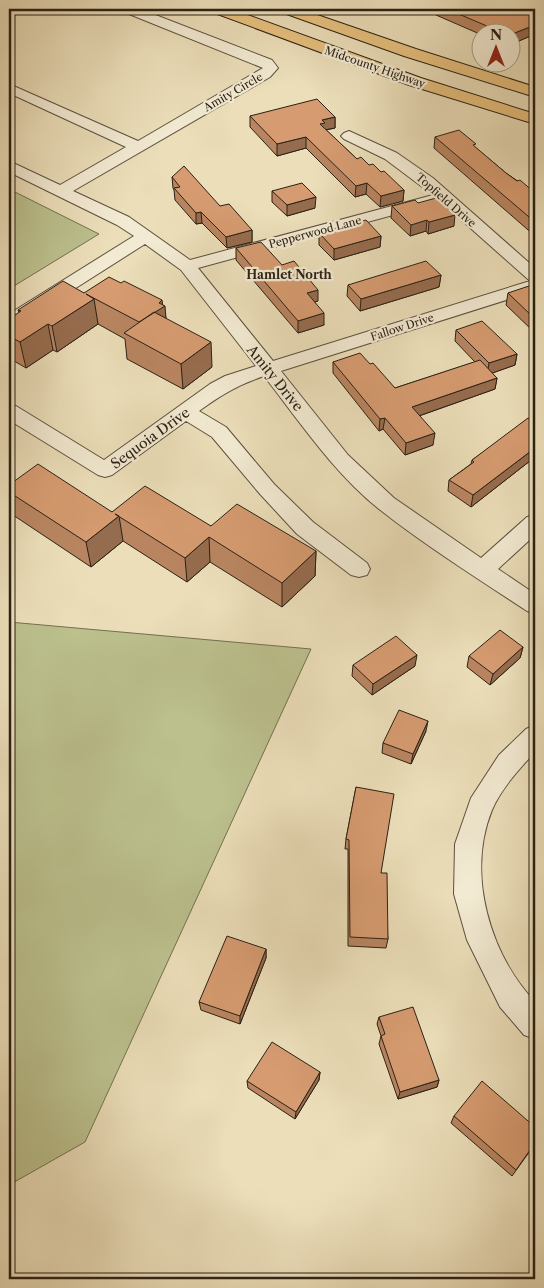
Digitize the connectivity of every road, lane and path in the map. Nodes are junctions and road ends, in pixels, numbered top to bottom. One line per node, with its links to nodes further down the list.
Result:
1 (129, 9): 8 (street, Amity Circle)
2 (217, 9): 6 (main road, Midcounty Highway)
3 (286, 9): 5 (main road, Midcounty Highway)
4 (9, 88): 8 (street)
5 (535, 92)
6 (535, 119)
7 (349, 136): 11 (street, Topfield Drive)
8 (137, 146): 10 (street, Amity Circle)
9 (9, 166): 10 (street, Amity Drive)
10 (61, 191): 12 (street, Amity Drive)
11 (443, 197): 13 (street, Pepperwood Lane); 14 (street, Topfield Drive)
12 (146, 236): 13 (street, Amity Drive); 16 (street)
13 (187, 266): 17 (street, Amity Drive)
14 (535, 276)
15 (535, 285): 17 (street, Fallow Drive)
16 (9, 322)
17 (268, 370): 19 (street, Sequoia Drive); 22 (street, Amity Drive)
18 (9, 411): 19 (street, Sequoia Drive)
19 (186, 411): 21 (street)
20 (535, 524): 22 (street)
21 (359, 569)
22 (482, 570): 23 (street, Amity Drive)
23 (535, 605)
24 (535, 736): 25 (street)
25 (535, 1024)

